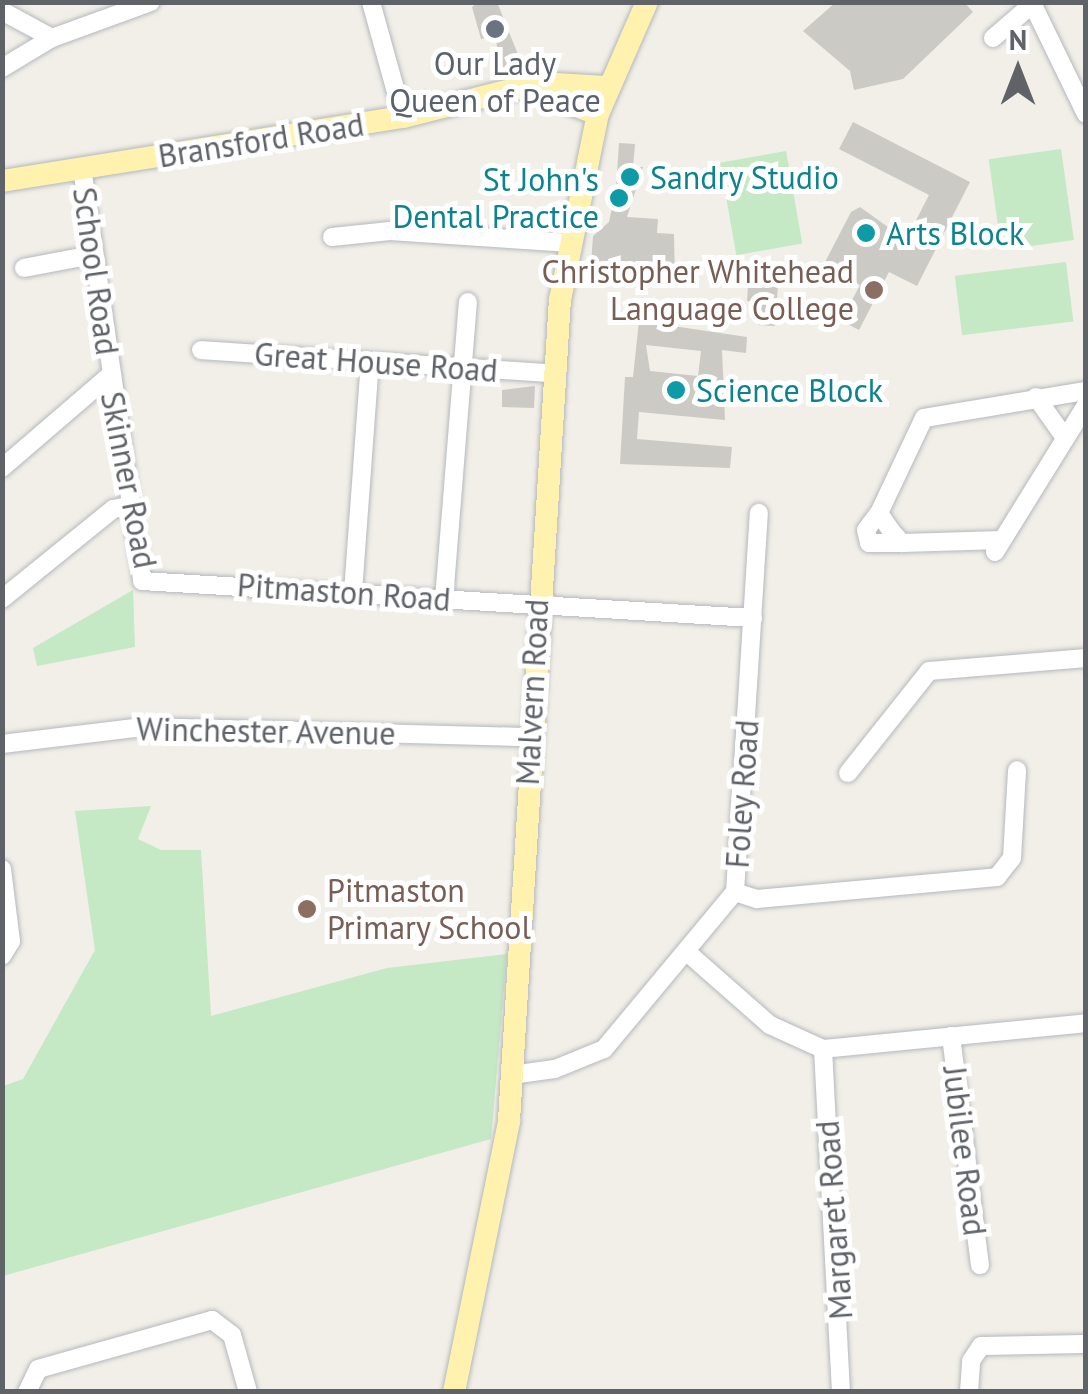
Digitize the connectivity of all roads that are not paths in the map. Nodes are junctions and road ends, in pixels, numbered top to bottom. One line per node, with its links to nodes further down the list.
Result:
1 (151, 2): 6 (street)
2 (371, 2): 13 (street)
3 (647, 2): 9 (main road, Malvern Road)
4 (1034, 4): 7 (street); 12 (street)
5 (2, 10): 6 (street)
6 (52, 38): 8 (street)
7 (993, 38)
8 (2, 68)
9 (606, 87): 10 (main road, Bransford Road); 11 (main road, Malvern Road)
10 (518, 90): 11 (main road, Bransford Road); 13 (main road, Bransford Road)
11 (598, 114): 17 (main road, Malvern Road)
12 (1086, 114)
13 (403, 117): 14 (main road, Bransford Road)
14 (82, 168): 15 (main road, Bransford Road); 18 (street, School Road)
15 (2, 181)
16 (332, 236): 17 (street)
17 (570, 243): 24 (main road, Malvern Road)
18 (92, 256): 19 (street); 25 (street, School Road)
19 (24, 268)
20 (468, 302): 23 (street)
21 (202, 350): 22 (street, Great House Road)
22 (370, 363): 23 (street, Great House Road); 34 (street)
23 (460, 369): 24 (street, Great House Road); 36 (street)
24 (550, 373): 37 (main road, Malvern Road)
25 (110, 375): 30 (street); 31 (street, Skinner Road)
26 (1086, 391): 27 (street)
27 (1036, 397): 29 (street); 29 (street)
28 (1086, 405): 29 (street)
29 (1065, 438)
30 (2, 468)
31 (133, 505): 33 (street, Skinner Road); 35 (street)
32 (759, 513): 38 (street, Foley Road)
33 (152, 581): 34 (street, Pitmaston Road)
34 (353, 592): 36 (street, Pitmaston Road)
35 (2, 599)
36 (444, 599): 37 (street, Pitmaston Road)
37 (536, 606): 38 (street, Pitmaston Road); 40 (main road, Malvern Road)
38 (753, 618): 45 (street, Foley Road)
39 (1086, 658): 43 (street)
40 (530, 736): 41 (street, Winchester Avenue); 51 (main road, Malvern Road)
41 (2, 744)
42 (1016, 770): 45 (street)
43 (848, 773)
44 (2, 869): 47 (street)
45 (735, 892): 46 (street, Foley Road)
46 (688, 954): 50 (street); 51 (street, Foley Road)
47 (2, 956)
48 (1086, 1024): 49 (street)
49 (951, 1036): 50 (street); 52 (street, Jubilee Road)
50 (823, 1049): 57 (street, Margaret Road)
51 (511, 1076): 56 (main road, Malvern Road)
52 (980, 1265)
53 (1086, 1344): 58 (street)
54 (26, 1390): 55 (street)
55 (248, 1392)
56 (454, 1392)
57 (841, 1392)
58 (969, 1392)

